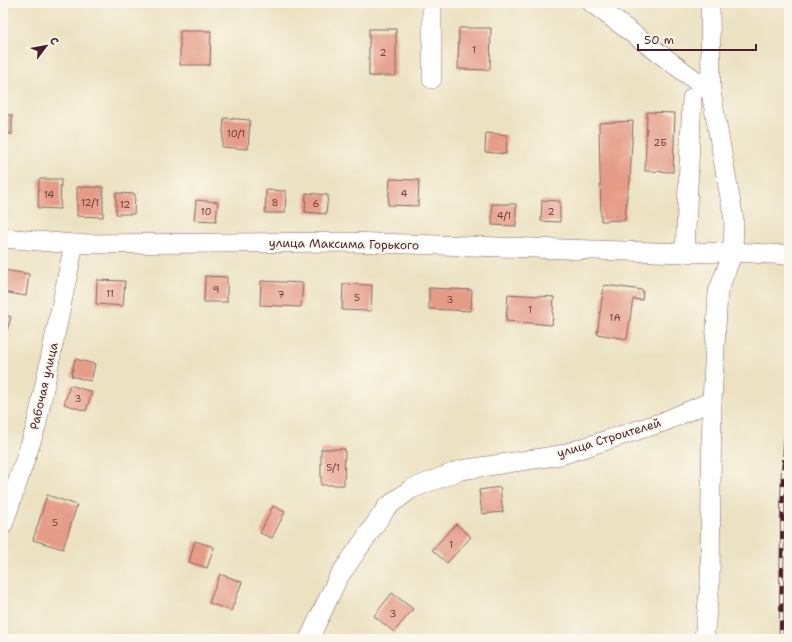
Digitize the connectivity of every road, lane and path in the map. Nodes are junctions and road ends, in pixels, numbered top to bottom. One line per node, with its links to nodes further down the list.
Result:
1 (432, 3): 4 (street)
2 (592, 3): 5 (street)
3 (710, 3): 5 (street)
4 (432, 79)
5 (711, 92): 9 (street)
6 (692, 98): 10 (street)
7 (3, 238): 8 (street, улица Максима Горького)
8 (74, 244): 10 (street, улица Максима Горького); 13 (street, Рабочая улица)
9 (733, 252): 10 (street, улица Максима Горького); 11 (street, улица Максима Горького); 12 (street)
10 (685, 253)
11 (789, 255)
12 (712, 401): 14 (street, улица Строителей); 15 (street)
13 (3, 525)
14 (308, 639)
15 (704, 639)

